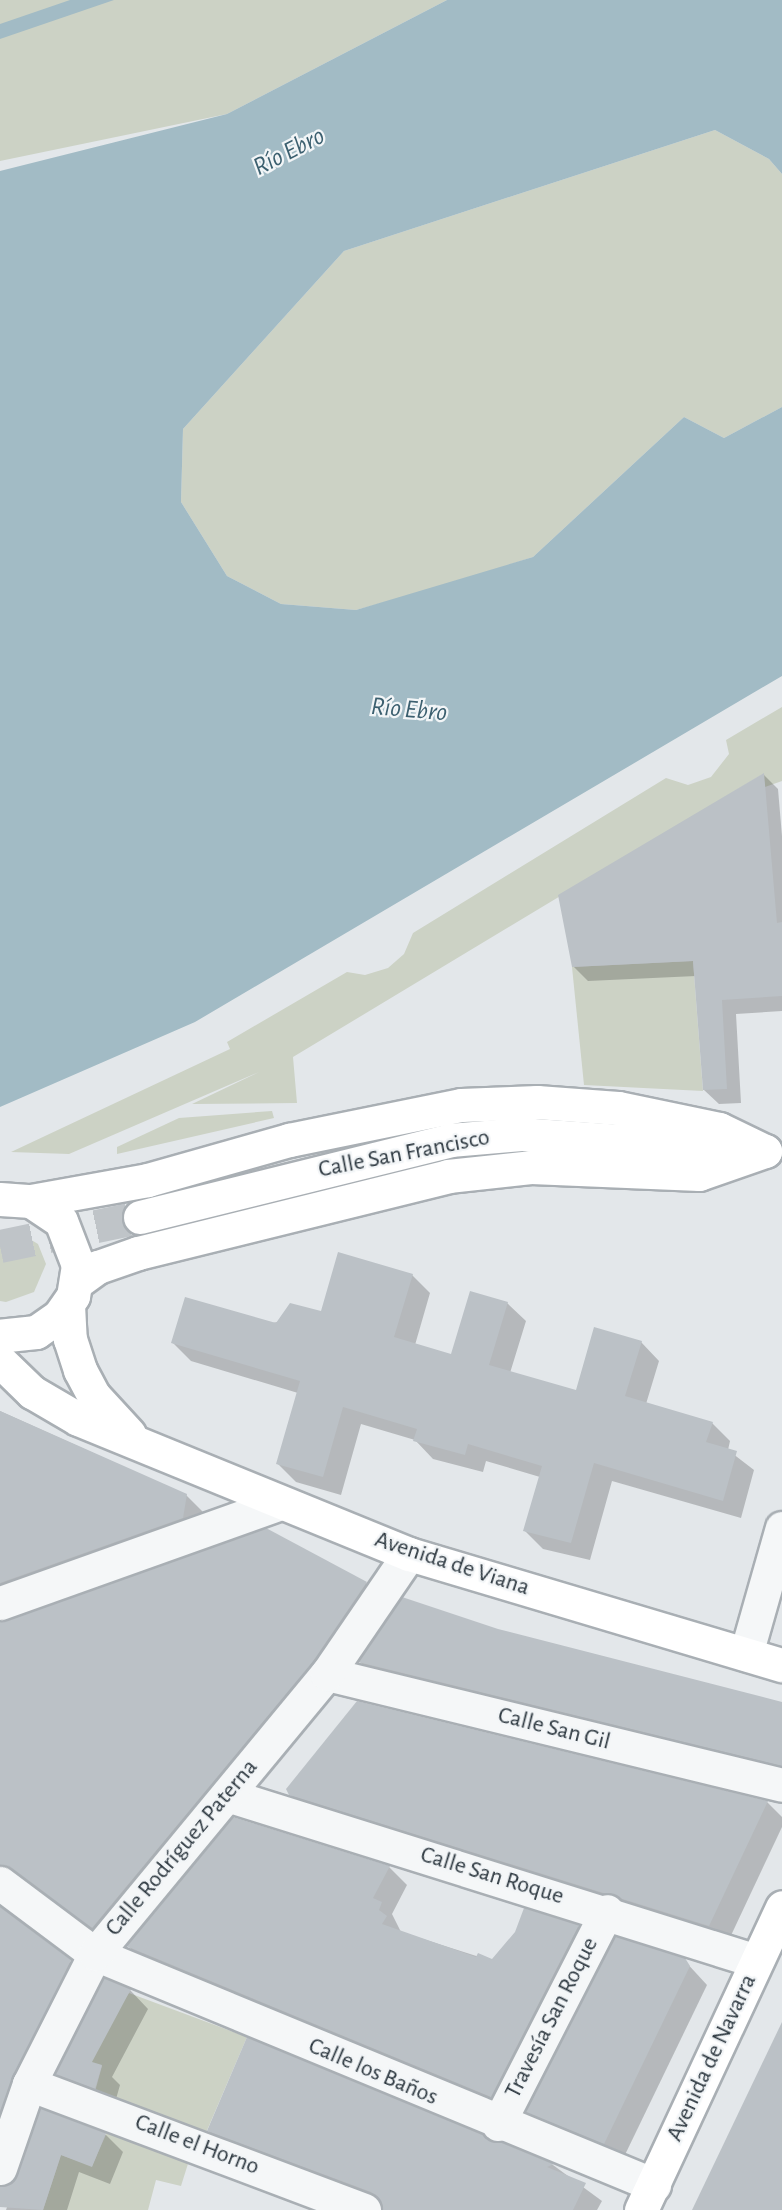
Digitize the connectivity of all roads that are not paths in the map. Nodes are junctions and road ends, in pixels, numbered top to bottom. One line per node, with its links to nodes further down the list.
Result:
1 (773, 1151): 2 (main road); 3 (main road, Calle San Francisco); 4 (main road)
2 (10, 1197): 4 (main road, Avenida de Viana)
3 (140, 1217)
4 (72, 1293): 5 (main road); 7 (main road, Avenida de Viana)
5 (0, 1336)
6 (0, 1361): 7 (main road, Avenida de Viana)
7 (132, 1437): 8 (main road, Avenida de Viana)
8 (281, 1503): 10 (main road, Avenida de Viana); 11 (street)
9 (782, 1528): 12 (street)
10 (409, 1554): 12 (main road, Avenida de Viana); 15 (street, Calle Rodríguez Paterna)
11 (0, 1603)
12 (746, 1654): 13 (main road, Avenida de Viana); 14 (main road)
13 (782, 1665)
14 (782, 1672)
15 (327, 1674): 16 (street, Calle San Gil); 17 (street, Calle Rodríguez Paterna)
16 (782, 1785)
17 (227, 1795): 20 (street, Calle San Roque); 21 (street, Calle Rodríguez Paterna)
18 (0, 1883): 21 (street, Calle los Baños)
19 (782, 1907): 22 (main road, Avenida de Navarra)
20 (607, 1911): 22 (street, Calle San Roque); 24 (street, Travesía San Roque)
21 (95, 1954): 23 (street, Calle Rodríguez Paterna); 24 (street, Calle los Baños)
22 (756, 1961): 26 (main road, Avenida de Navarra)
23 (29, 2084): 25 (street, Calle Rodríguez Paterna); 27 (street, Calle el Horno)
24 (498, 2124): 26 (street, Calle los Baños)
25 (0, 2169)
26 (648, 2197)
27 (364, 2210)

